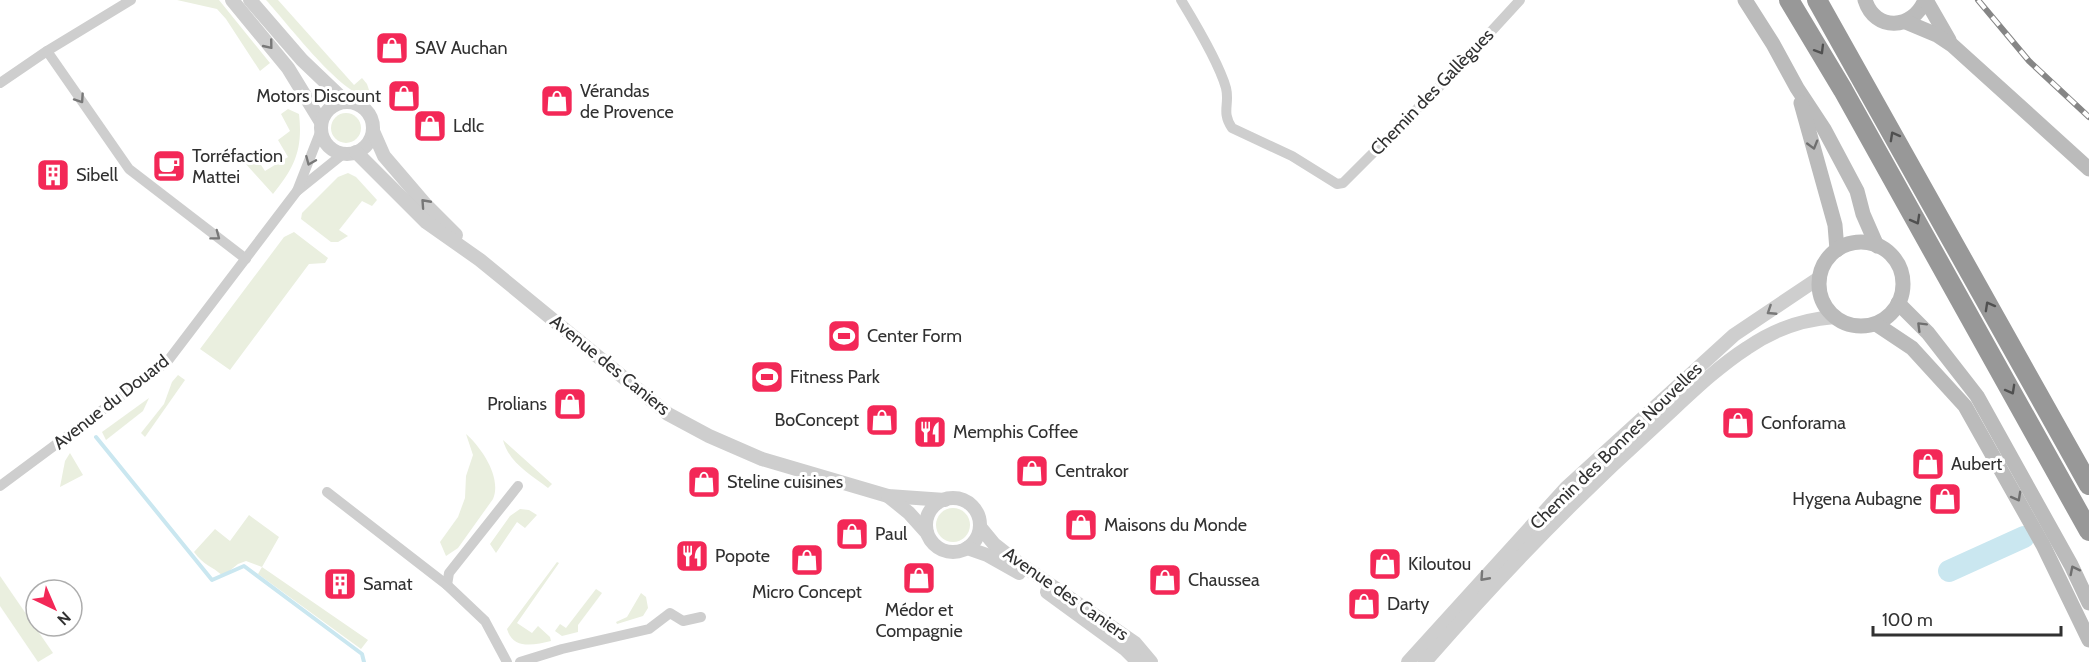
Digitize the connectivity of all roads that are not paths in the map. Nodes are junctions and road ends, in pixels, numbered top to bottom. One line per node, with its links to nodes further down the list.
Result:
1 (131, 0): 13 (street)
2 (232, 0): 17 (street, one-way to 17)
3 (250, 0): 16 (street)
4 (1181, 0): 5 (street, Chemin des Gallègues)
5 (1520, 0)
6 (1745, 0): 15 (main road)
7 (1789, 0): 37 (highway, one-way to 37)
8 (1817, 0): 30 (highway, one-way to 8)
9 (1865, 0): 11 (main road)
10 (1925, 0): 11 (main road); 12 (main road)
11 (1906, 21): 12 (main road)
12 (1952, 45): 20 (main road)
13 (47, 51): 14 (street); 24 (street, one-way to 24)
14 (0, 82)
15 (1797, 88): 22 (main road); 23 (main road, one-way to 23)
16 (346, 102): 17 (street); 18 (street)
17 (321, 126): 19 (street); 21 (street, Avenue du Douard, one-way to 21)
18 (373, 131): 19 (street); 25 (street, Avenue des Caniers, one-way to 18)
19 (349, 153): 21 (street, Avenue du Douard); 25 (street, Avenue des Caniers)
20 (2089, 169)
21 (297, 191): 24 (street, Avenue du Douard)
22 (1877, 246): 23 (main road); 27 (main road)
23 (1837, 250): 26 (main road)
24 (246, 259): 31 (street, Avenue du Douard)
25 (480, 260): 34 (street, Avenue des Caniers)
26 (1820, 278): 28 (main road); 48 (street, Chemin des Bonnes Nouvelles, one-way to 48)
27 (1898, 303): 29 (main road); 41 (main road, one-way to 27)
28 (1836, 317): 29 (main road); 49 (street, Chemin des Bonnes Nouvelles)
29 (1876, 324): 43 (main road, one-way to 43)
30 (2089, 485)
31 (0, 486)
32 (518, 486): 40 (street)
33 (327, 492): 40 (street)
34 (888, 496): 35 (street, Avenue des Caniers); 38 (street, Avenue des Caniers)
35 (945, 500): 36 (street); 38 (street)
36 (980, 527): 39 (street); 47 (street, Avenue des Caniers)
37 (2089, 531)
38 (927, 533): 39 (street)
39 (967, 548): 46 (street, Avenue des Caniers)
40 (447, 585): 44 (street)
41 (2089, 603)
42 (700, 617): 45 (street)
43 (2089, 640)
44 (507, 662)
45 (520, 662)
46 (1138, 662)
47 (1151, 662)
48 (1408, 662)
49 (1425, 662)

